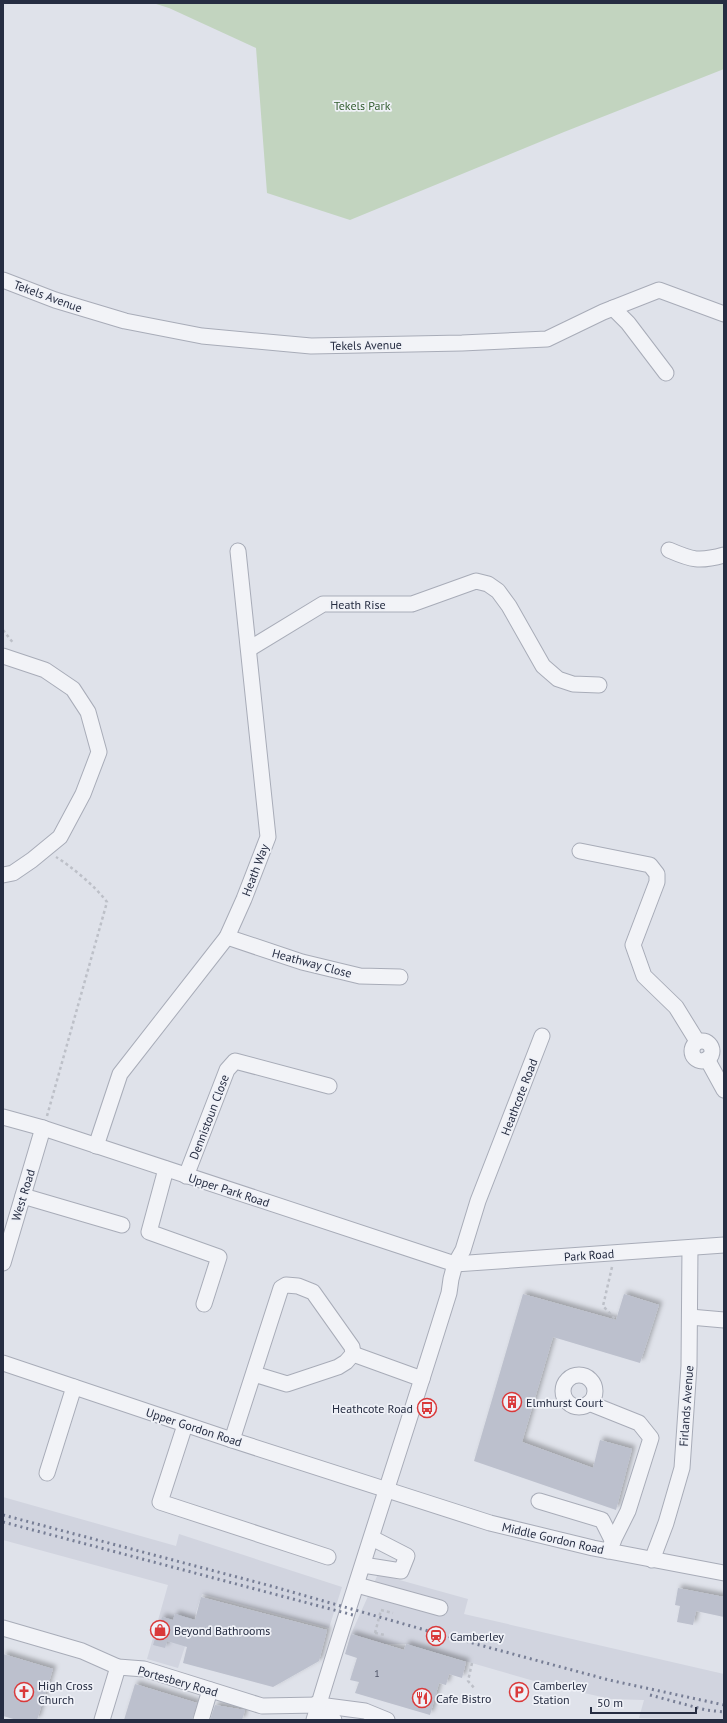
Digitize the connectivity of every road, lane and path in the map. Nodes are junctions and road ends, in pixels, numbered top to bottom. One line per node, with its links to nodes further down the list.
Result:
1 (3, 280): 2 (street, Tekels Avenue)
2 (613, 308): 3 (street, Tekels Avenue); 4 (street)
3 (724, 314)
4 (666, 373)
5 (669, 550): 7 (street)
6 (238, 551): 8 (street, Heath Way)
7 (724, 555)
8 (249, 649): 10 (street, Heath Rise); 14 (street, Heath Way)
9 (3, 656): 11 (street)
10 (600, 685)
11 (48, 848): 13 (street); 20 (path)
12 (580, 851): 18 (street)
13 (3, 874)
14 (226, 937): 15 (street, Heathway Close); 21 (street, Heath Way)
15 (400, 977)
16 (542, 1036): 30 (street, Heathcote Road)
17 (329, 1086): 23 (street, Dennistoun Close)
18 (724, 1090)
19 (3, 1117): 20 (street, Upper Park Road)
20 (43, 1128): 21 (street, Upper Park Road); 24 (street, West Road)
21 (96, 1146): 22 (street, Upper Park Road)
22 (166, 1169): 23 (street, Upper Park Road); 31 (street)
23 (186, 1176): 30 (street, Upper Park Road)
24 (23, 1196): 25 (street); 28 (street, West Road)
25 (122, 1225)
26 (724, 1245): 27 (street, Park Road)
27 (690, 1248): 30 (street, Park Road); 32 (street, Firlands Avenue)
28 (3, 1263)
29 (613, 1263): 33 (path)
30 (455, 1264): 38 (street, Heathcote Road)
31 (204, 1304)
32 (690, 1317): 34 (street); 49 (street, Firlands Avenue)
33 (616, 1320)
34 (724, 1320)
35 (353, 1354): 37 (street); 37 (street); 38 (street)
36 (3, 1363): 39 (street, Upper Gordon Road)
37 (254, 1374): 42 (street)
38 (422, 1379): 44 (street, Heathcote Road)
39 (74, 1387): 41 (street, Upper Gordon Road); 43 (street)
40 (589, 1403): 47 (street)
41 (185, 1425): 42 (street, Upper Gordon Road); 48 (street)
42 (232, 1440): 44 (street, Upper Gordon Road)
43 (47, 1473)
44 (386, 1489): 46 (street, Heathcote Road); 47 (street, Middle Gordon Road)
45 (539, 1501): 47 (street)
46 (372, 1538): 50 (street, Heathcote Road); 50 (street)
47 (610, 1547): 49 (street, Middle Gordon Road)
48 (328, 1557)
49 (652, 1560): 51 (street, Middle Gordon Road)
50 (363, 1565): 52 (street, Heathcote Road)
51 (724, 1573)
52 (357, 1585): 53 (street); 61 (street, Heathcote Road)
53 (440, 1608)
54 (393, 1613): 56 (path, bridge)
55 (3, 1628): 58 (street, Portesbery Road)
56 (385, 1635)
57 (472, 1663): 59 (path)
58 (118, 1667): 60 (street, Portesbery Road); 62 (street)
59 (475, 1689)
60 (210, 1690): 61 (street, Portesbery Road); 63 (street)
61 (319, 1705): 64 (street, Heathcote Road); 65 (street); 66 (street, Portesbery Road)
62 (102, 1720)
63 (201, 1720)
64 (314, 1720)
65 (334, 1720)
66 (387, 1720)

